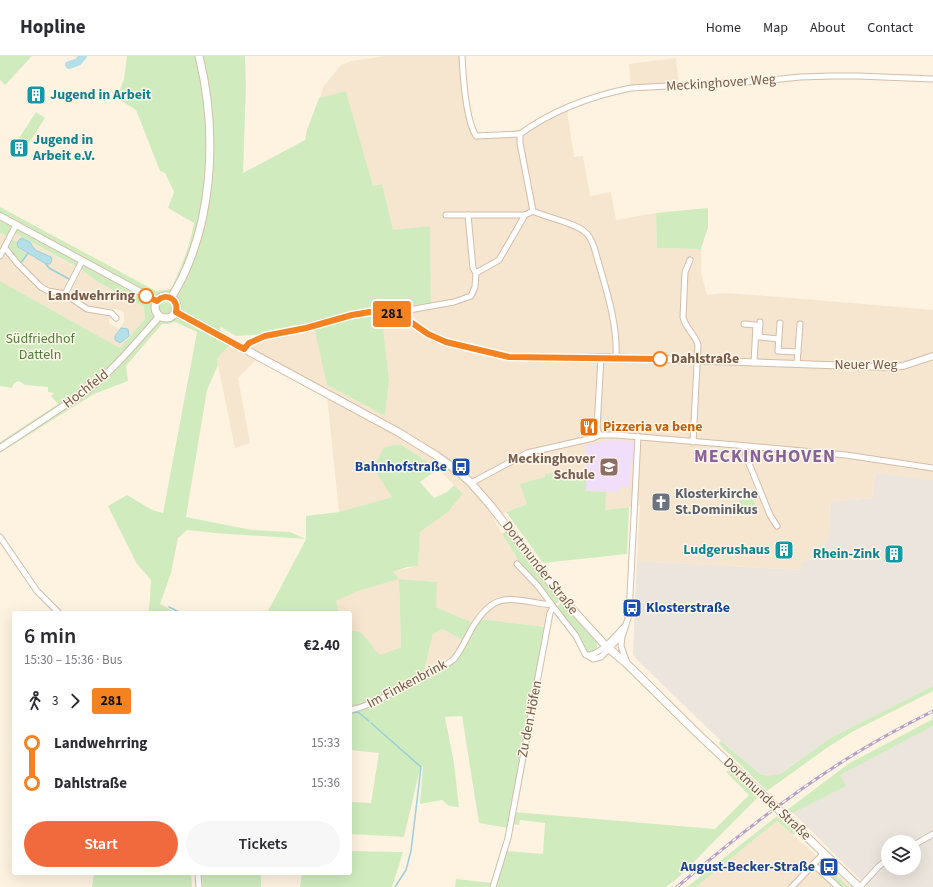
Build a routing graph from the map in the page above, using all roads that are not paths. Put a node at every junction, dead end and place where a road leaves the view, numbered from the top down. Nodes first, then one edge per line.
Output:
1 (199, 56) edge
2 (462, 56) edge
3 (933, 79) edge
4 (520, 134) junction
5 (533, 211) junction
6 (446, 215) dead end
7 (468, 215) junction
8 (0, 216) edge
9 (525, 216) junction
10 (16, 226) junction
11 (5, 248) junction
12 (0, 256) edge
13 (690, 260) dead end
14 (82, 261) junction
15 (476, 273) junction
16 (65, 294) junction
17 (171, 298) junction
18 (157, 301) junction
19 (176, 312) junction
20 (158, 315) junction
21 (402, 316) junction
22 (116, 318) dead end
23 (760, 322) dead end
24 (780, 323) dead end
25 (744, 324) dead end
26 (800, 324) dead end
27 (757, 337) junction
28 (778, 339) junction
29 (244, 349) junction
30 (798, 352) junction
31 (933, 356) edge
32 (601, 357) junction
33 (616, 358) junction
34 (696, 361) junction
35 (754, 363) junction
36 (797, 364) junction
37 (599, 435) junction
38 (638, 436) junction
39 (693, 442) junction
40 (744, 446) junction
41 (0, 448) edge
42 (933, 468) edge
43 (471, 483) junction
44 (777, 526) dead end
45 (0, 537) edge
46 (517, 564) dead end
47 (553, 606) junction
48 (57, 611) edge
49 (625, 625) junction
50 (623, 634) junction
51 (607, 647) junction
52 (627, 664) junction
53 (352, 710) edge
54 (933, 834) edge
55 (921, 841) edge
56 (824, 853) junction
57 (813, 864) junction
58 (881, 865) edge
59 (198, 875) edge
60 (795, 886) edge
61 (199, 887) edge
62 (493, 887) edge
63 (838, 887) edge
64 (860, 887) edge

1 - 17 main road
2 - 4 street
3 - 4 street, Meckinghover Weg
4 - 5 street
5 - 9 street
5 - 33 street
6 - 7 street
7 - 9 street
7 - 15 street
8 - 10 street
9 - 15 street
10 - 11 street
10 - 14 street
11 - 12 street
11 - 16 street
13 - 34 street
14 - 16 street
14 - 18 street
15 - 21 street
16 - 22 street
17 - 18 main road
17 - 19 main road
18 - 20 main road
19 - 20 main road
19 - 29 main road, Dortmunder Straße
20 - 41 street, Hochfeld
21 - 29 street, Neuer Weg
21 - 32 street, Neuer Weg
23 - 27 street
24 - 28 street
25 - 27 street
26 - 30 street
27 - 28 street
27 - 35 street
28 - 30 street
29 - 43 main road, Dortmunder Straße
30 - 36 street
31 - 36 street, Neuer Weg
32 - 33 street, Neuer Weg
32 - 37 street
33 - 34 street, Neuer Weg
34 - 35 street, Neuer Weg
34 - 39 street
35 - 36 street, Neuer Weg
37 - 38 street
37 - 43 street
38 - 39 street
38 - 49 street
39 - 40 street
40 - 42 street
40 - 44 street
43 - 51 main road, Dortmunder Straße
45 - 48 street
46 - 47 street
47 - 51 street
47 - 53 street, Im Finkenbrink
47 - 62 street, Zu den Höfen
49 - 50 street
49 - 51 street
50 - 51 street
50 - 52 street
51 - 52 main road, Dortmunder Straße
52 - 56 main road, Dortmunder Straße, bridge
54 - 55 street
56 - 57 street
56 - 64 main road, Dortmunder Straße
57 - 60 street
57 - 63 street
58 - 64 street
59 - 61 street

